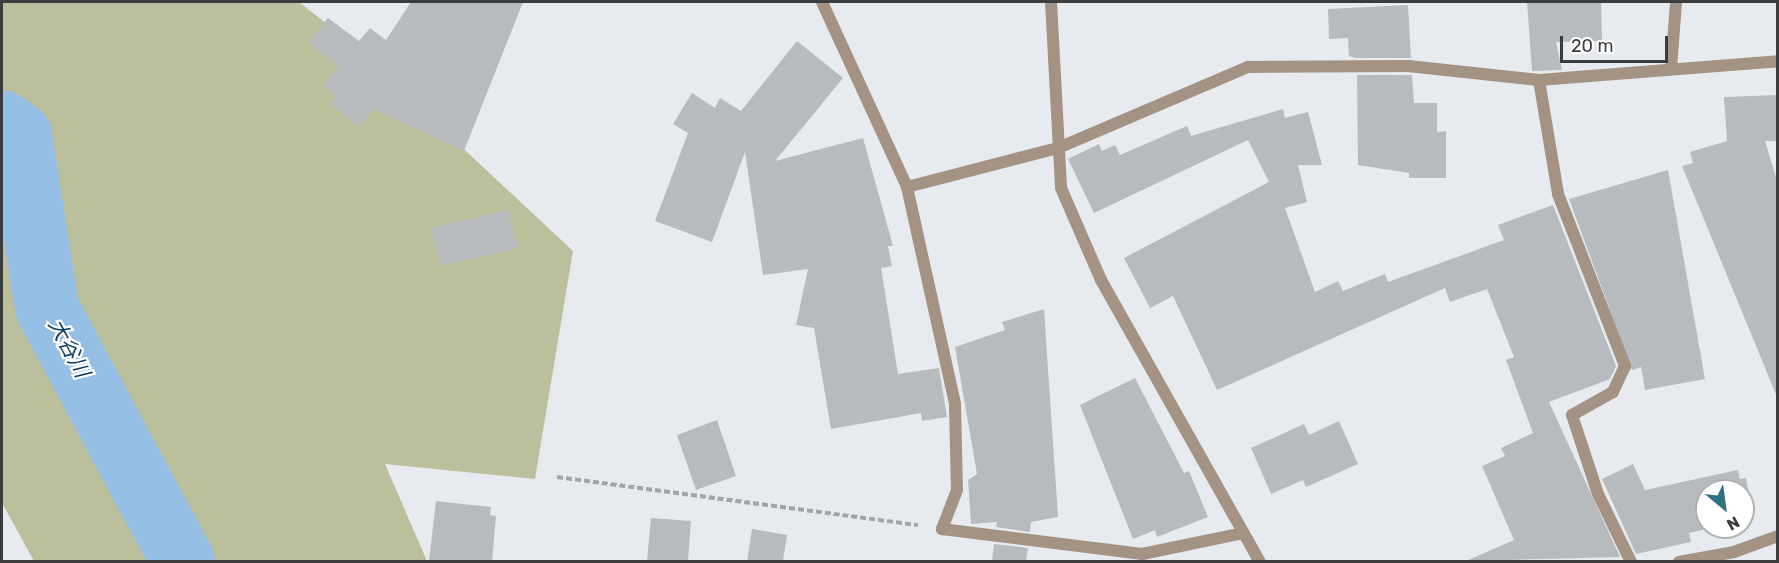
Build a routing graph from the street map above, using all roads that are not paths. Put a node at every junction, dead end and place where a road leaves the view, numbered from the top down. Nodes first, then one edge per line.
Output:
1 (822, 2) edge
2 (1051, 2) edge
3 (1676, 2) edge
4 (1778, 60) edge
5 (1671, 69) junction
6 (1539, 80) junction
7 (1058, 148) junction
8 (907, 187) junction
9 (1243, 533) junction
10 (1778, 536) edge
11 (1143, 557) edge
12 (1260, 561) edge
13 (1631, 561) edge
14 (1679, 561) edge

1 - 8 street
2 - 7 street
3 - 5 street
4 - 5 street
5 - 6 street
6 - 7 street
6 - 13 street
7 - 8 street
7 - 9 street
8 - 11 street
9 - 11 street
9 - 12 street
10 - 14 street

